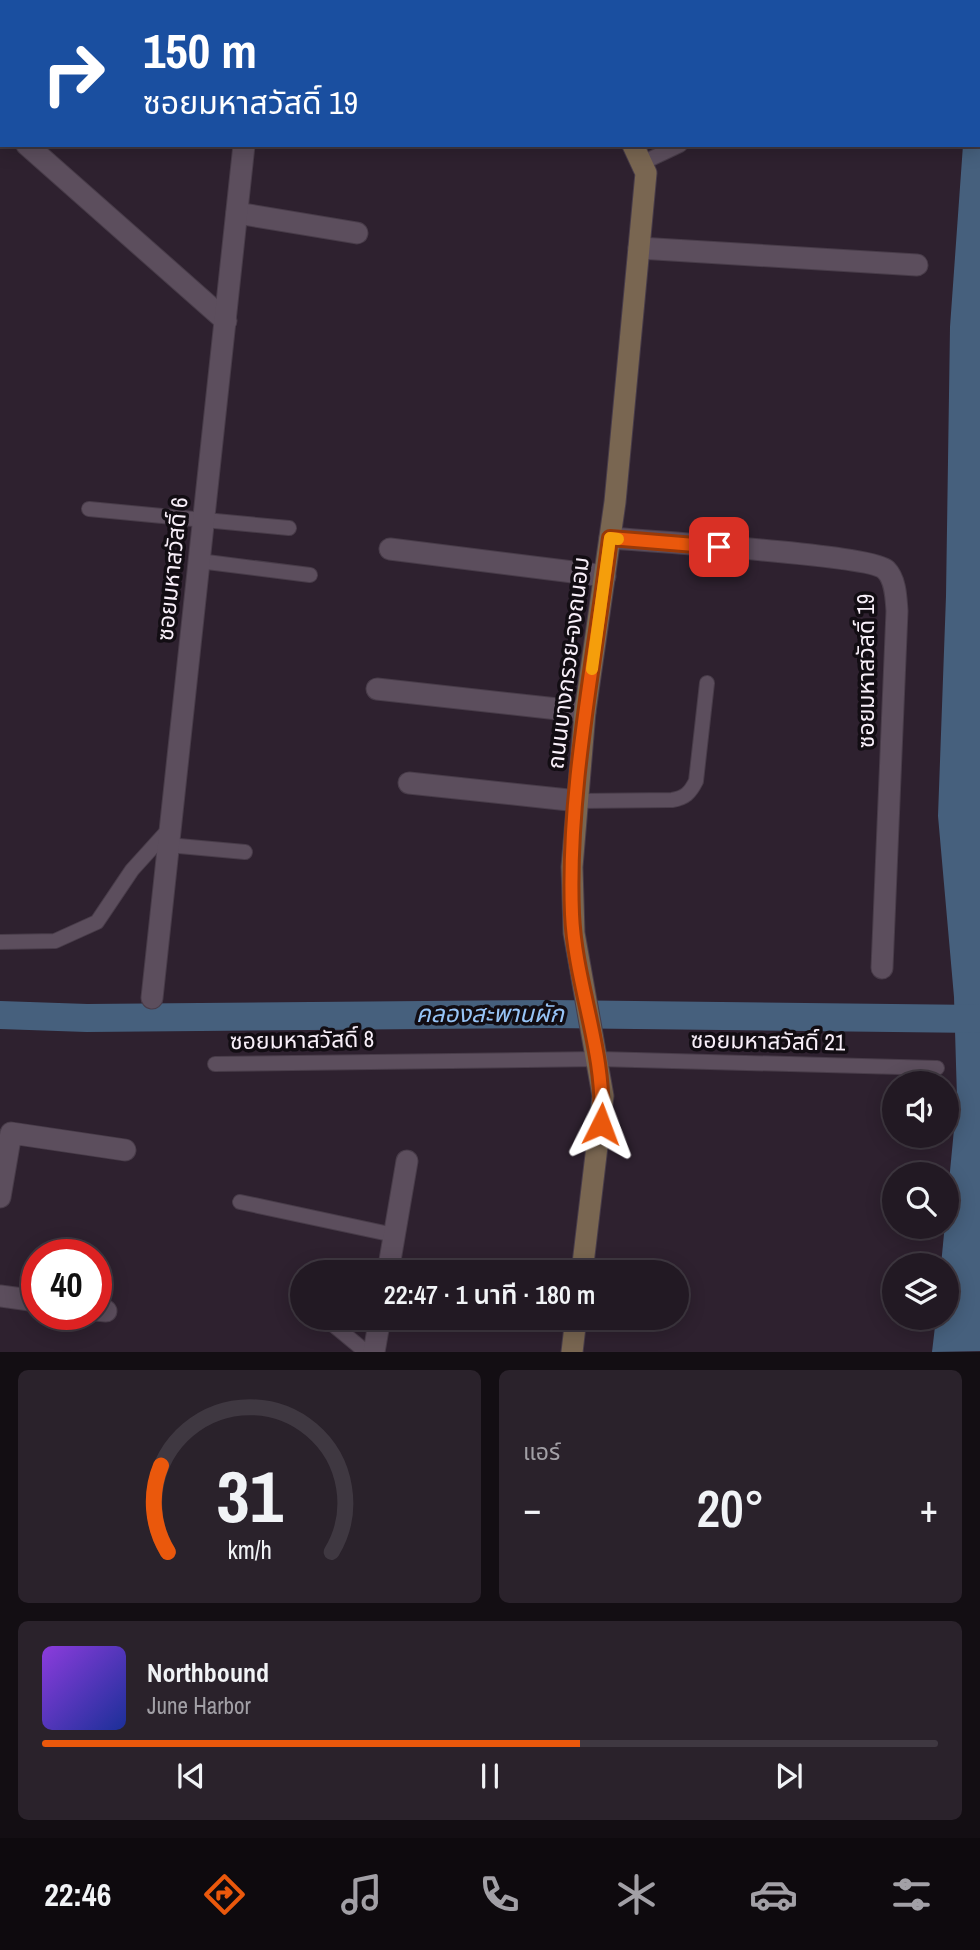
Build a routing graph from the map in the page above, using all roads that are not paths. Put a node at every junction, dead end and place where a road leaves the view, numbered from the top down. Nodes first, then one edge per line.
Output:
1 (29, 147) edge
2 (244, 147) edge
3 (671, 147) edge
4 (638, 154) edge
5 (237, 213) junction
6 (357, 233) dead end
7 (639, 248) junction
8 (917, 265) dead end
9 (226, 321) junction
10 (89, 509) dead end
11 (204, 520) junction
12 (289, 528) dead end
13 (610, 538) junction
14 (390, 549) dead end
15 (199, 561) junction
16 (310, 575) dead end
17 (606, 576) junction
18 (706, 683) dead end
19 (377, 689) dead end
20 (585, 712) junction
21 (409, 783) dead end
22 (578, 801) junction
23 (169, 837) junction
24 (244, 852) dead end
25 (0, 942) edge
26 (882, 968) dead end
27 (152, 998) dead end
28 (599, 1059) junction
29 (215, 1064) dead end
30 (937, 1068) dead end
31 (6, 1132) edge
32 (125, 1150) dead end
33 (407, 1161) dead end
34 (0, 1197) edge
35 (240, 1202) dead end
36 (394, 1235) junction
37 (390, 1260) edge
38 (583, 1260) edge
39 (0, 1296) edge
40 (21, 1299) edge
41 (334, 1330) edge
42 (378, 1330) edge
43 (575, 1330) edge
44 (346, 1345) edge
45 (366, 1352) edge
46 (374, 1352) edge
47 (572, 1352) edge

1 - 9 street
2 - 5 street, ซอยมหาสวัสดิ์ 6
3 - 4 lane
4 - 7 street, ถนนบางกรวย-จงถนอม
5 - 6 street
5 - 9 street, ซอยมหาสวัสดิ์ 6
7 - 8 street
7 - 13 street, ถนนบางกรวย-จงถนอม
9 - 11 street, ซอยมหาสวัสดิ์ 6
10 - 11 lane
11 - 12 lane
11 - 15 street, ซอยมหาสวัสดิ์ 6
13 - 17 street, ถนนบางกรวย-จงถนอม
13 - 26 street, ซอยมหาสวัสดิ์ 19
14 - 17 street
15 - 16 lane
15 - 23 street, ซอยมหาสวัสดิ์ 6
17 - 20 street, ถนนบางกรวย-จงถนอม
18 - 22 lane
19 - 20 street
20 - 22 street, ถนนบางกรวย-จงถนอม
21 - 22 street
22 - 28 street, ถนนบางกรวย-จงถนอม
23 - 24 lane
23 - 25 lane
23 - 27 street, ซอยมหาสวัสดิ์ 6
28 - 29 lane, ซอยมหาสวัสดิ์ 8
28 - 30 lane, ซอยมหาสวัสดิ์ 21
28 - 38 street, ถนนบางกรวย-จงถนอม
31 - 32 street
31 - 34 street
33 - 36 street
35 - 36 lane
36 - 37 street
39 - 40 street
41 - 44 lane
42 - 46 street
43 - 47 street
44 - 45 lane

